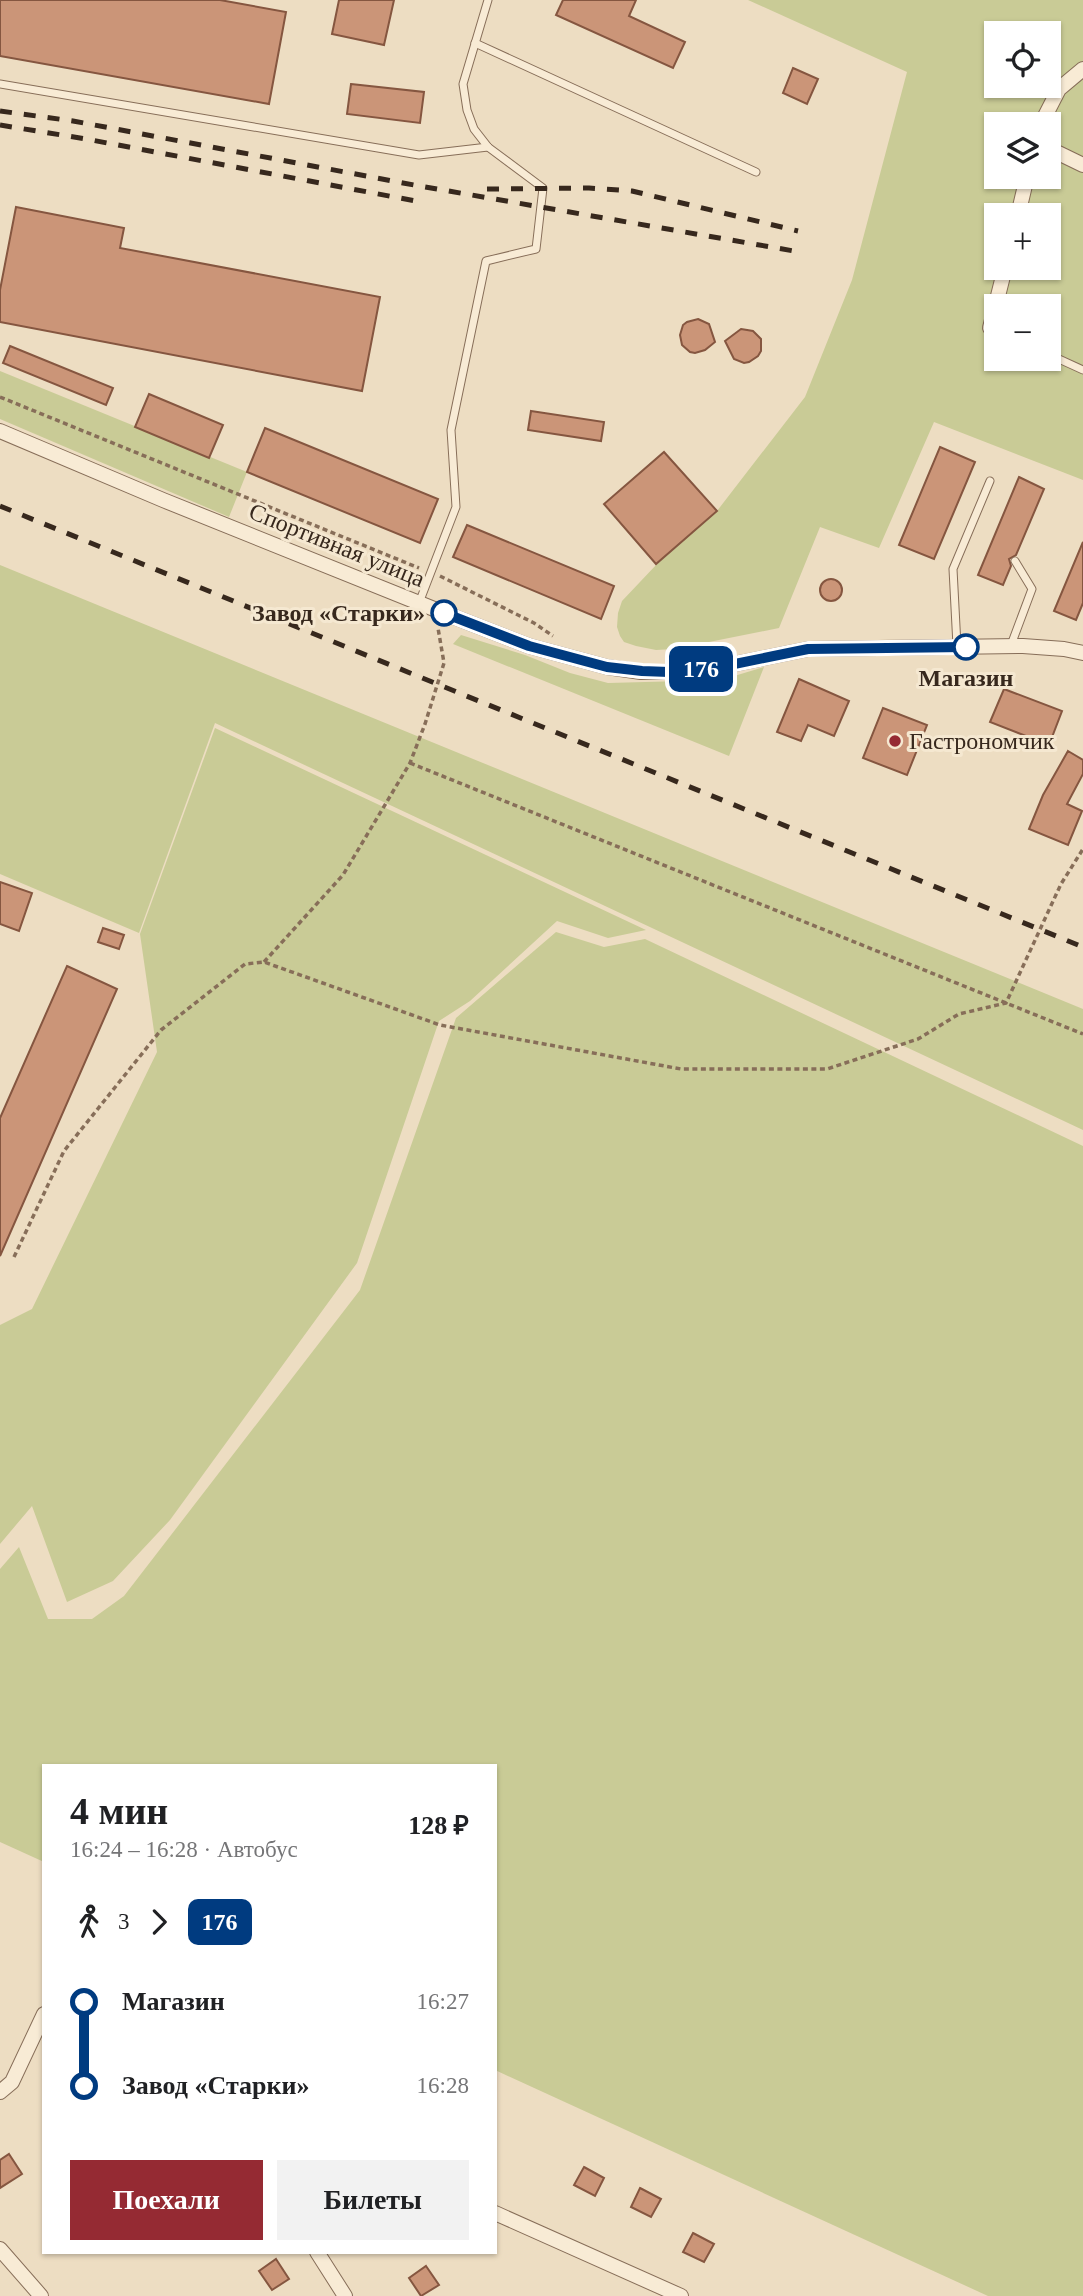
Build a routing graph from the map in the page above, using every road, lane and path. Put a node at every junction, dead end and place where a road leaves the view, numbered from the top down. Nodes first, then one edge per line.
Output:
1 (488, 0) edge
2 (475, 43) junction
3 (1083, 69) edge
4 (0, 84) edge
5 (1047, 112) edge
6 (488, 147) junction
7 (1061, 154) edge
8 (1083, 165) edge
9 (756, 172) dead end
10 (1061, 361) edge
11 (1083, 370) edge
12 (0, 397) edge
13 (0, 431) edge
14 (990, 481) dead end
15 (1015, 561) dead end
16 (431, 573) junction
17 (419, 603) junction
18 (438, 628) dead end
19 (557, 638) dead end
20 (1010, 646) junction
21 (957, 647) junction
22 (1083, 653) edge
23 (410, 763) junction
24 (1083, 849) edge
25 (264, 962) junction
26 (1006, 1003) junction
27 (1083, 1034) edge
28 (14, 1257) dead end
29 (42, 2018) edge
30 (0, 2092) edge
31 (497, 2214) edge
32 (0, 2249) edge
33 (318, 2254) edge
34 (658, 2290) edge
35 (41, 2296) edge
36 (345, 2296) edge
37 (681, 2296) edge

1 - 2 lane
2 - 6 lane
2 - 9 lane
3 - 5 street
4 - 6 lane
6 - 16 lane
7 - 8 street
10 - 11 lane
12 - 16 path
13 - 17 street, Спортивная улица
14 - 21 lane
15 - 20 lane
16 - 17 lane
16 - 19 path
17 - 21 street, Спортивная улица
18 - 23 path
20 - 21 street, Спортивная улица
20 - 22 street, Спортивная улица
23 - 25 path
23 - 26 path
24 - 26 path
25 - 26 path
25 - 28 path
26 - 27 path
29 - 30 street
31 - 34 street
32 - 35 street
33 - 36 street
34 - 37 street

